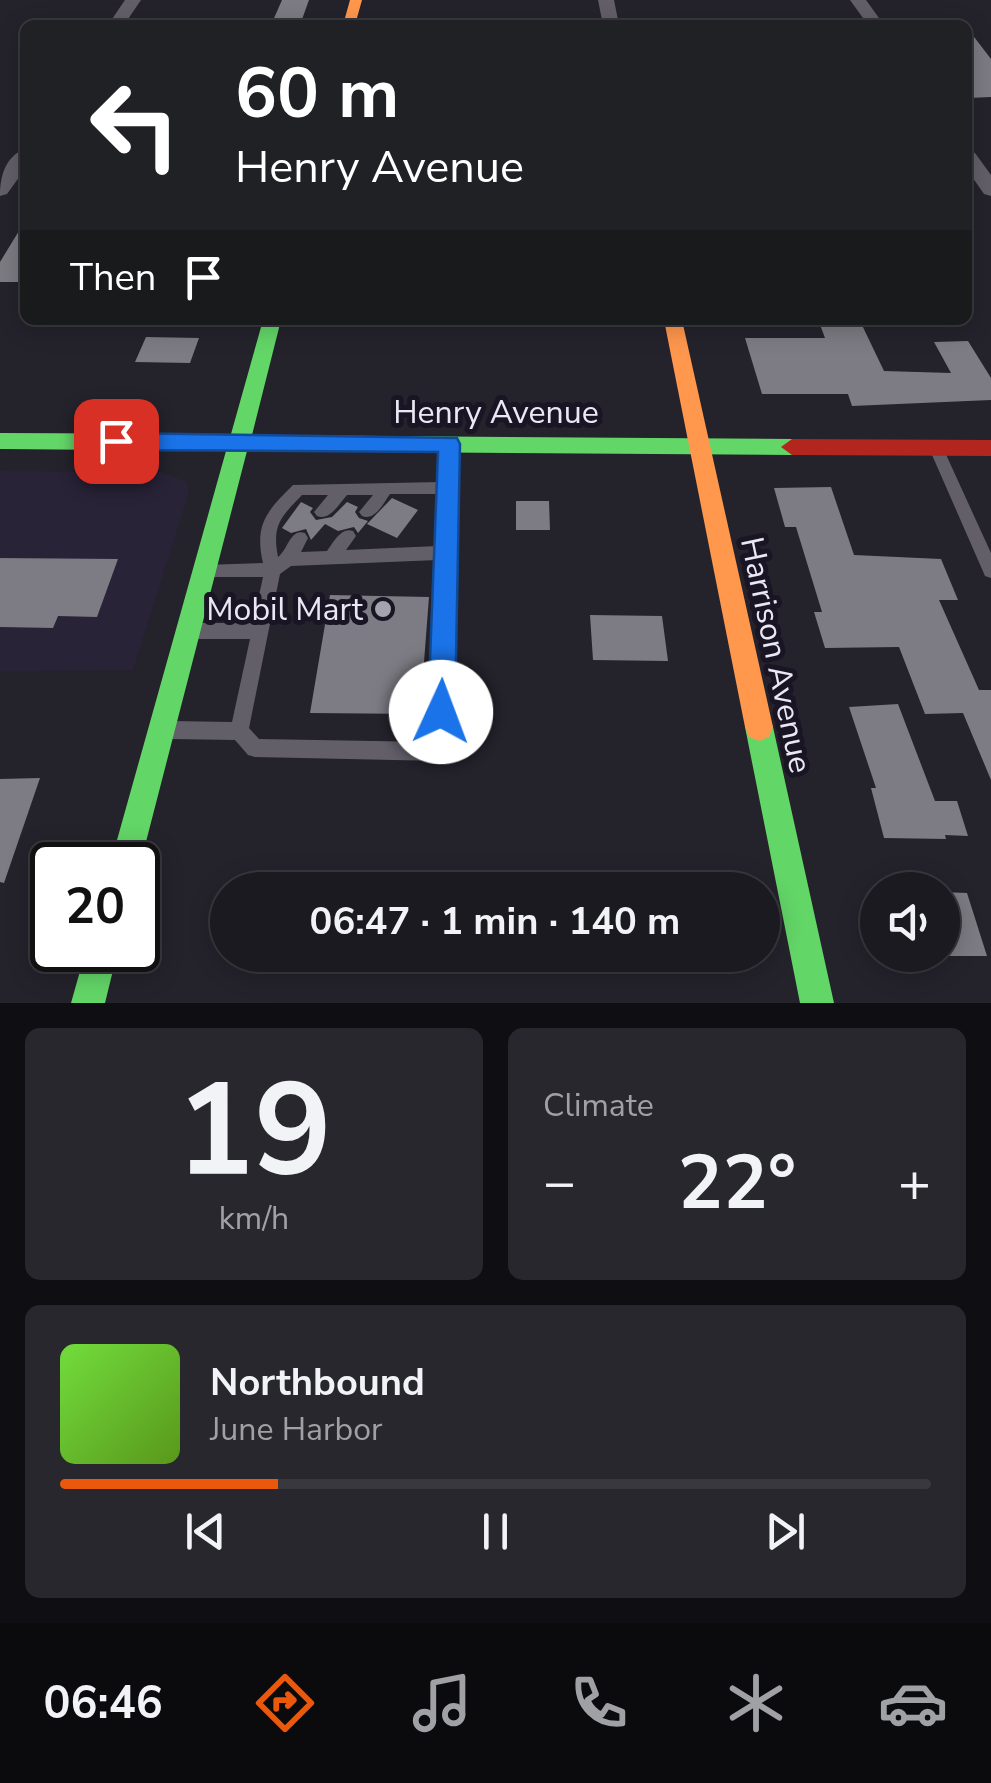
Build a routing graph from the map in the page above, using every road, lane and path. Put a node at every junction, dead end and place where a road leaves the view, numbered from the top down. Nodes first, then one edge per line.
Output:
1 (20, 161) edge
2 (972, 162) edge
3 (0, 190) edge
4 (991, 190) edge
5 (271, 325) edge
6 (674, 325) edge
7 (0, 440) edge
8 (240, 442) junction
9 (449, 444) junction
10 (699, 446) junction
11 (936, 448) junction
12 (991, 448) edge
13 (386, 488) junction
14 (448, 488) junction
15 (343, 489) junction
16 (322, 512) dead end
17 (367, 512) dead end
18 (348, 536) dead end
19 (300, 538) dead end
20 (446, 553) junction
21 (331, 557) junction
22 (280, 564) junction
23 (206, 570) junction
24 (991, 570) edge
25 (189, 631) junction
26 (262, 631) junction
27 (162, 730) junction
28 (239, 731) junction
29 (131, 842) edge
30 (96, 972) edge
31 (88, 1003) edge
32 (817, 1003) edge

1 - 3 street
2 - 4 street
5 - 8 street
6 - 10 street, Harrison Avenue
7 - 8 street, Henry Avenue
8 - 9 street, Henry Avenue
8 - 23 street
9 - 10 street, Henry Avenue
9 - 14 lane
10 - 11 street, Henry Avenue
10 - 32 street, Harrison Avenue
11 - 12 street, Henry Avenue
11 - 24 lane
13 - 14 lane
13 - 15 lane
13 - 17 lane
14 - 20 lane
15 - 16 lane
15 - 22 lane
18 - 21 lane
19 - 22 lane
20 - 21 lane
20 - 28 lane
21 - 22 lane
22 - 23 lane
22 - 26 lane
23 - 25 street
25 - 26 lane
25 - 27 street
26 - 28 lane
27 - 28 lane
27 - 29 street
30 - 31 street

